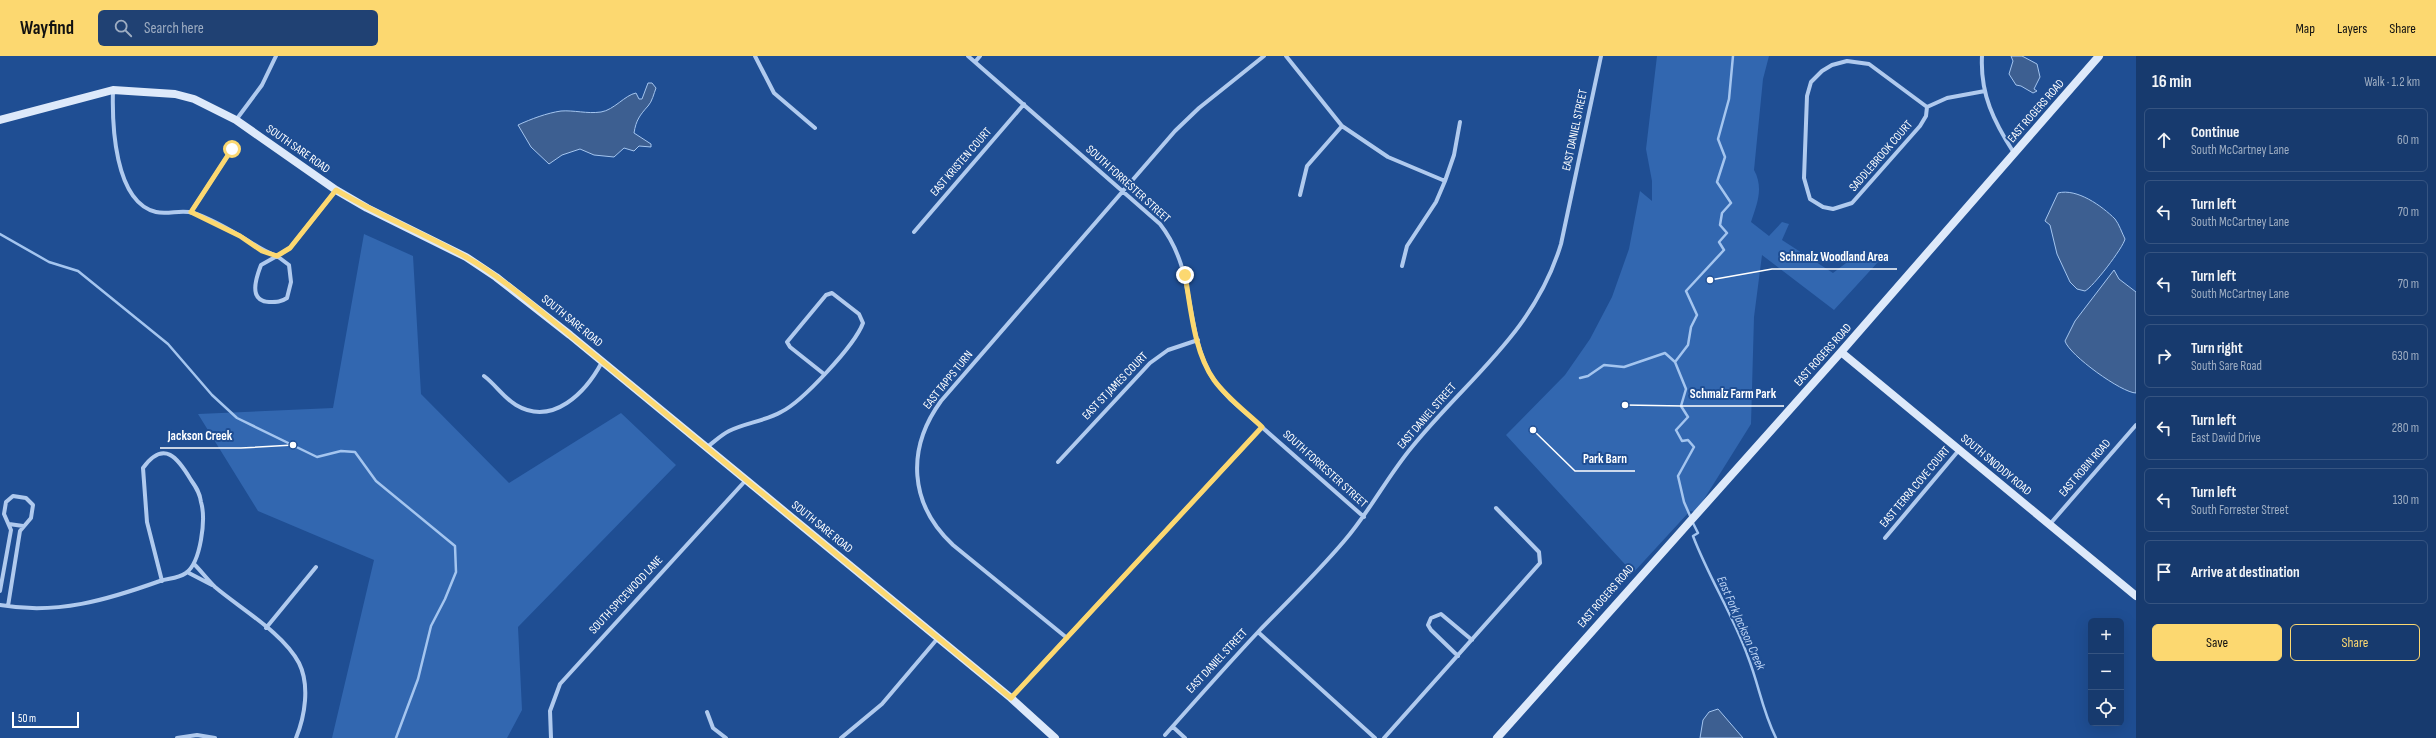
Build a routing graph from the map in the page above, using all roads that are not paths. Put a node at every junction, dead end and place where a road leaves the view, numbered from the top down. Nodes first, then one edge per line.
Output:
1 (276, 56) edge
2 (755, 56) edge
3 (968, 56) edge
4 (980, 56) edge
5 (1264, 56) edge
6 (1286, 56) edge
7 (1601, 56) edge
8 (1982, 56) edge
9 (2099, 56) edge
10 (975, 62) junction
11 (113, 90) junction
12 (1984, 91) junction
13 (1024, 104) junction
14 (1927, 107) junction
15 (0, 120) edge
16 (236, 120) junction
17 (1460, 122) dead end
18 (1342, 126) junction
19 (815, 128) dead end
20 (232, 149) dead end
21 (2014, 153) junction
22 (1445, 181) junction
23 (336, 190) junction
24 (1123, 191) junction
25 (1300, 195) dead end
26 (191, 212) junction
27 (914, 232) dead end
28 (277, 256) junction
29 (1402, 266) dead end
30 (1198, 340) junction
31 (1841, 352) junction
32 (603, 362) junction
33 (824, 374) junction
34 (484, 376) dead end
35 (2136, 425) edge
36 (1262, 427) junction
37 (707, 447) junction
38 (1959, 450) junction
39 (1058, 462) dead end
40 (746, 480) junction
41 (1496, 508) dead end
42 (1364, 517) junction
43 (9, 524) junction
44 (2049, 525) junction
45 (23, 526) junction
46 (1885, 538) dead end
47 (7, 553) junction
48 (15, 554) junction
49 (194, 564) junction
50 (316, 567) dead end
51 (187, 572) junction
52 (162, 581) junction
53 (214, 586) junction
54 (0, 591) edge
55 (2136, 596) edge
56 (0, 605) edge
57 (8, 606) junction
58 (266, 628) junction
59 (1258, 632) junction
60 (938, 638) junction
61 (1067, 638) junction
62 (1472, 640) junction
63 (1458, 656) junction
64 (1011, 698) junction
65 (707, 712) dead end
66 (1173, 726) junction
67 (1165, 735) dead end
68 (177, 738) edge
69 (215, 738) edge
70 (296, 738) edge
71 (551, 738) edge
72 (726, 738) edge
73 (841, 738) edge
74 (1055, 738) edge
75 (1185, 738) edge
76 (1374, 738) edge
77 (1384, 738) edge
78 (1497, 738) edge

1 - 16 street
2 - 19 street
3 - 10 street, SOUTH FORRESTER STREET
4 - 10 street
5 - 24 street, EAST TAPPS TURN
6 - 18 street
7 - 42 street, EAST DANIEL STREET
8 - 12 street
9 - 21 main road, EAST ROGERS ROAD
10 - 13 street, SOUTH FORRESTER STREET
11 - 15 main road, SOUTH SARE ROAD
11 - 16 main road, SOUTH SARE ROAD
11 - 26 street
12 - 14 street
12 - 21 street
13 - 24 street, SOUTH FORRESTER STREET
13 - 27 street, EAST KRISTEN COURT
14 - 14 street, SADDLEBROOK COURT
16 - 23 main road, SOUTH SARE ROAD
17 - 22 street
18 - 22 street
18 - 25 street
20 - 26 street
21 - 31 main road, EAST ROGERS ROAD
22 - 29 street
23 - 28 street
23 - 32 main road, SOUTH SARE ROAD
24 - 30 street, SOUTH FORRESTER STREET
24 - 61 street, EAST TAPPS TURN
26 - 28 street
28 - 28 street
30 - 36 street, SOUTH FORRESTER STREET
30 - 39 street, EAST ST JAMES COURT
31 - 38 main road, SOUTH SNODDY ROAD
31 - 78 main road, EAST ROGERS ROAD
32 - 34 street
32 - 37 main road, SOUTH SARE ROAD
33 - 33 street
33 - 37 street
35 - 44 street, EAST ROBIN ROAD
36 - 42 street, SOUTH FORRESTER STREET
36 - 61 street
37 - 40 main road, SOUTH SARE ROAD
38 - 44 main road, SOUTH SNODDY ROAD
38 - 46 street, EAST TERRA COVE COURT
40 - 60 main road, SOUTH SARE ROAD
40 - 71 street, SOUTH SPICEWOOD LANE
41 - 62 street
42 - 59 street, EAST DANIEL STREET
43 - 45 street
43 - 45 street
43 - 47 street
44 - 55 main road, SOUTH SNODDY ROAD
45 - 48 street
47 - 48 street
47 - 54 street
48 - 57 street
49 - 51 street
49 - 52 street
49 - 53 street
50 - 58 street
51 - 52 street
51 - 53 street
52 - 57 street
53 - 58 street
56 - 57 street
58 - 70 street
59 - 66 street, EAST DANIEL STREET
59 - 76 street
60 - 64 main road, SOUTH SARE ROAD
60 - 73 street
61 - 64 street
62 - 63 street
62 - 63 street
63 - 77 street
64 - 74 main road, SOUTH SARE ROAD
65 - 72 street
66 - 67 street, EAST DANIEL STREET
66 - 75 street
68 - 69 street

